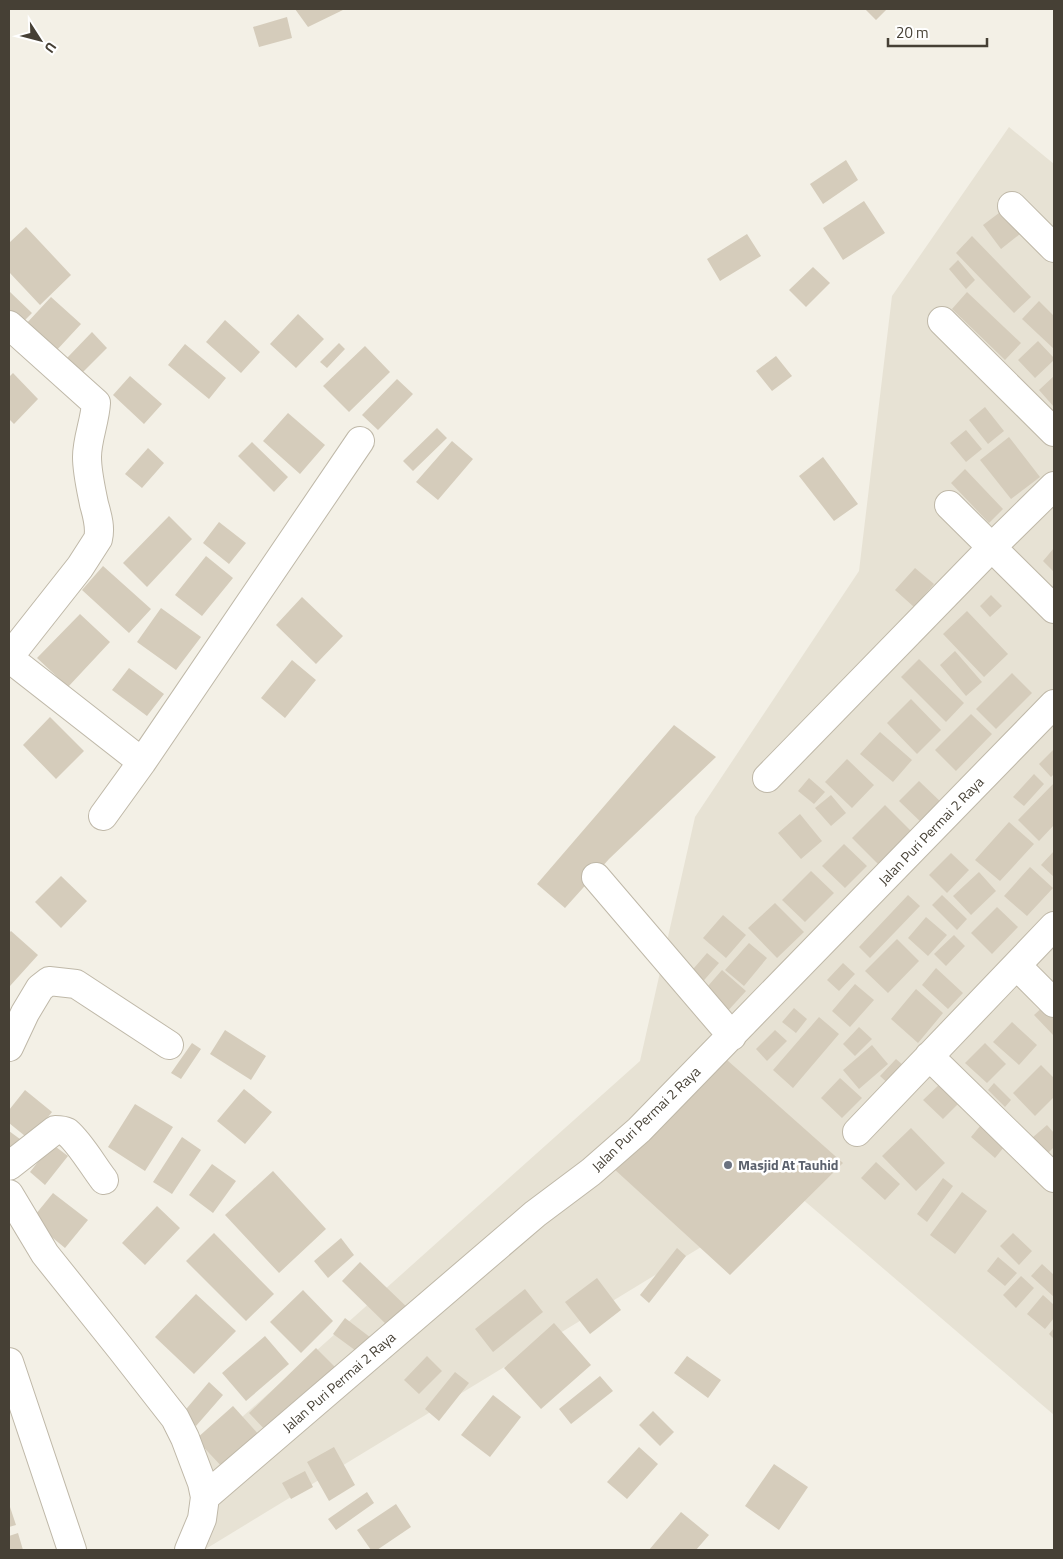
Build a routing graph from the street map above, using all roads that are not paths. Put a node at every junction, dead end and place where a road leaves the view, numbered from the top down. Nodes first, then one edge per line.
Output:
1 (1012, 206) dead end
2 (1054, 248) edge
3 (942, 321) dead end
4 (9, 325) edge
5 (1054, 432) edge
6 (360, 441) dead end
7 (1054, 486) edge
8 (949, 505) dead end
9 (991, 548) junction
10 (1054, 609) edge
11 (9, 658) edge
12 (1054, 704) edge
13 (142, 762) junction
14 (767, 778) dead end
15 (103, 816) dead end
16 (596, 877) dead end
17 (1054, 926) edge
18 (1017, 966) junction
19 (1054, 1003) edge
20 (732, 1036) junction
21 (169, 1045) dead end
22 (9, 1047) edge
23 (929, 1056) junction
24 (857, 1132) dead end
25 (9, 1166) edge
26 (1054, 1178) edge
27 (104, 1180) dead end
28 (9, 1194) edge
29 (9, 1362) edge
30 (205, 1497) junction
31 (72, 1550) edge
32 (190, 1550) edge

1 - 2 street
3 - 5 street
4 - 11 street
6 - 13 street
7 - 9 street
8 - 9 street
9 - 10 street
9 - 14 street
11 - 13 street
12 - 20 street, Jalan Puri Permai 2 Raya
13 - 15 street
16 - 20 street
17 - 18 street
18 - 19 street
18 - 23 street
20 - 30 street, Jalan Puri Permai 2 Raya
21 - 22 street
23 - 24 street
23 - 26 street
25 - 27 street
28 - 30 street
29 - 31 street
30 - 32 street

